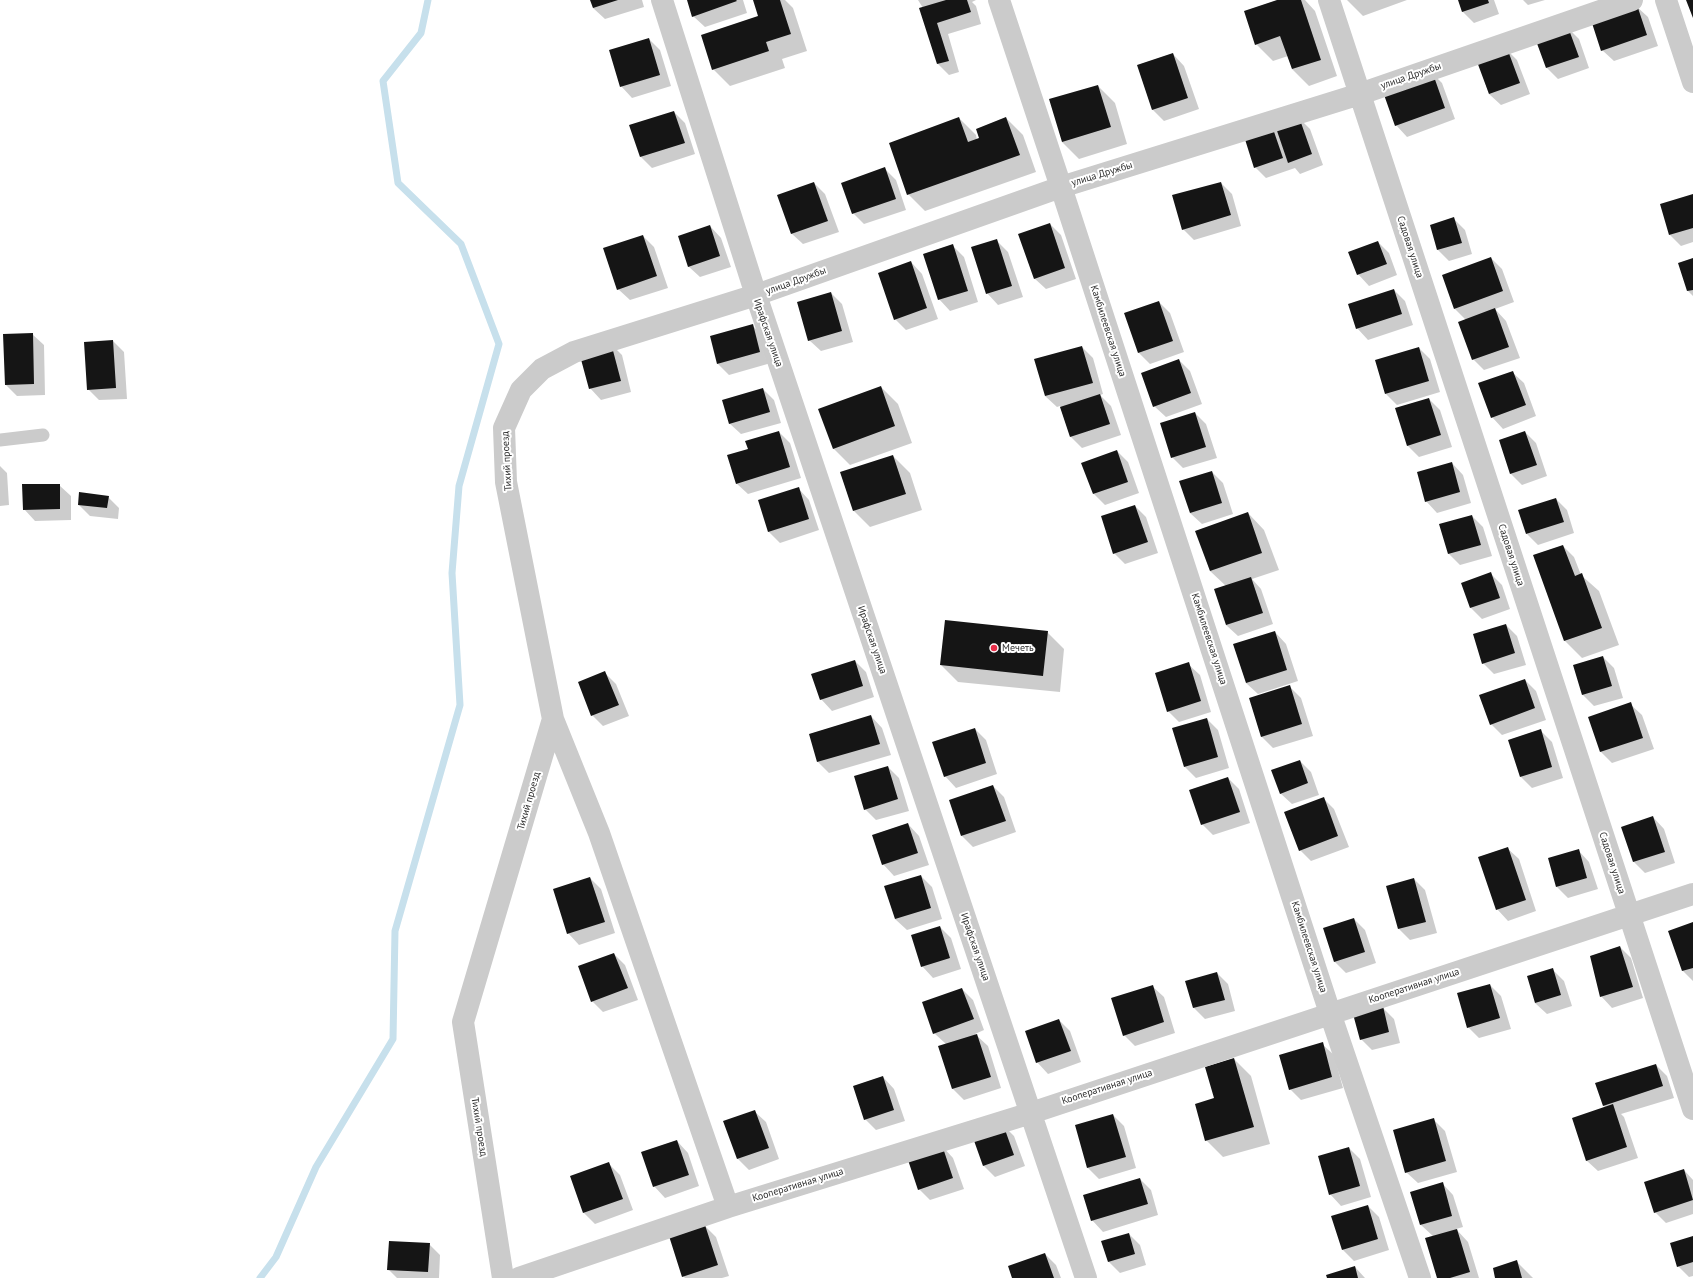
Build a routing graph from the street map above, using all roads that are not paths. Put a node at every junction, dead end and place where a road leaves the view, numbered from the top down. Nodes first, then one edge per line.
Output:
1 (662, 0) edge
2 (998, 0) edge
3 (1329, 0) edge
4 (1632, 0) edge
5 (1666, 0) edge
6 (1693, 82) edge
7 (1360, 94) junction
8 (1061, 186) junction
9 (756, 295) junction
10 (574, 352) joint
11 (43, 435) dead end
12 (0, 440) edge
13 (553, 719) junction
14 (1693, 894) edge
15 (1629, 915) junction
16 (1330, 1013) junction
17 (1693, 1109) edge
18 (1031, 1113) junction
19 (728, 1207) junction
20 (503, 1278) edge
21 (519, 1278) edge
22 (1086, 1278) edge
23 (1420, 1278) edge

1 - 9 street, Ирафская улица
2 - 8 street, Камбилеевская улица
3 - 7 street, Садовая улица
4 - 7 street, улица Дружбы
5 - 6 street
7 - 8 street, улица Дружбы
7 - 15 street, Садовая улица
8 - 9 street, улица Дружбы
8 - 16 street, Камбилеевская улица
9 - 10 street, улица Дружбы
9 - 18 street, Ирафская улица
10 - 13 street, Тихий проезд
11 - 12 lane
13 - 19 street
13 - 20 street, Тихий проезд
14 - 15 street, Кооперативная улица
15 - 16 street, Кооперативная улица
15 - 17 street, Садовая улица
16 - 18 street, Кооперативная улица
16 - 23 street, Камбилеевская улица
18 - 19 street, Кооперативная улица
18 - 22 street, Ирафская улица
19 - 21 street, Кооперативная улица

